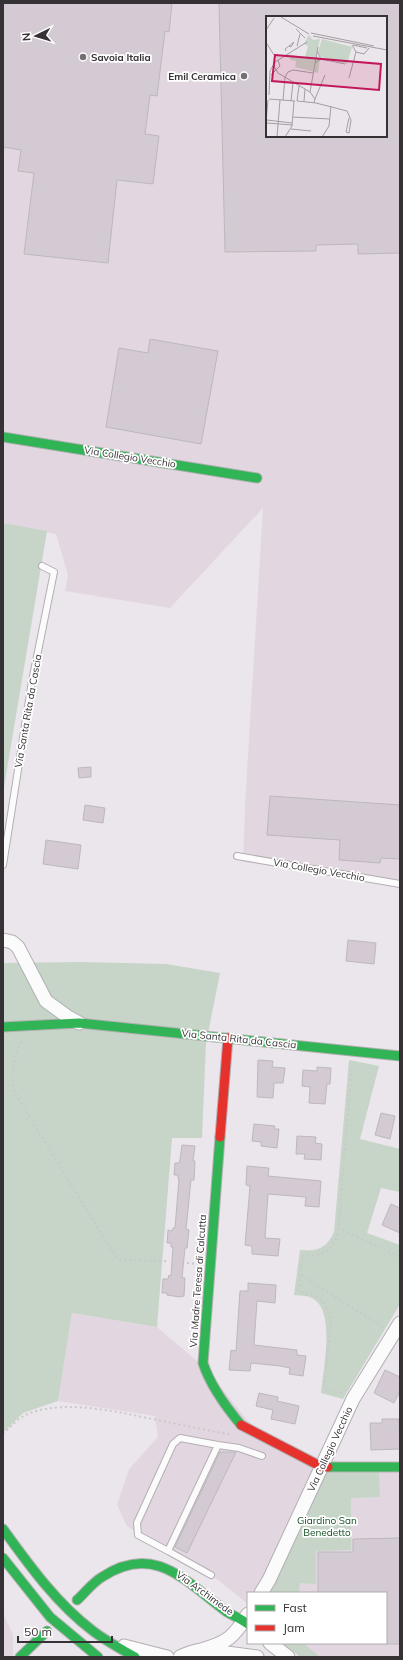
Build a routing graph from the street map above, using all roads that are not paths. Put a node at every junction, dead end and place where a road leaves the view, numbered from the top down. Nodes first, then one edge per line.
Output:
1 (3, 437) edge
2 (257, 478) dead end
3 (42, 566) dead end
4 (237, 856) dead end
5 (3, 865) edge
6 (400, 884) edge
7 (3, 938) edge
8 (78, 1023) junction
9 (3, 1027) edge
10 (228, 1038) junction
11 (400, 1056) edge
12 (400, 1323) edge
13 (394, 1344) edge
14 (218, 1445) junction
15 (262, 1456) dead end
16 (322, 1467) junction
17 (400, 1467) edge
18 (3, 1529) edge
19 (168, 1551) junction
20 (3, 1558) edge
21 (211, 1575) dead end
22 (268, 1587) edge
23 (77, 1600) dead end
24 (247, 1619) edge
25 (47, 1631) dead end
26 (107, 1641) junction
27 (271, 1644) edge
28 (281, 1651) edge
29 (24, 1656) edge
30 (98, 1657) edge
31 (135, 1657) edge
32 (167, 1657) edge
33 (180, 1657) edge
34 (205, 1657) edge
35 (257, 1657) edge

1 - 2 street, Via Collegio Vecchio
3 - 5 lane, Via Santa Rita da Cascia
4 - 6 lane, Via Collegio Vecchio
7 - 8 street, Via Santa Rita da Cascia
8 - 9 street, Via Santa Rita da Cascia
8 - 10 street, Via Santa Rita da Cascia
10 - 11 street, Via Santa Rita da Cascia
10 - 16 street, Via Madre Teresa di Calcutta
12 - 13 street, Via Collegio Vecchio
13 - 16 street, Via Collegio Vecchio
14 - 15 lane
14 - 19 lane
14 - 19 lane
16 - 17 street
16 - 22 street, Via Collegio Vecchio
18 - 26 street
19 - 21 lane
20 - 30 street
23 - 24 street, Via Archimede
24 - 33 street
25 - 29 street
26 - 31 street
26 - 32 street
27 - 28 street
34 - 35 street

